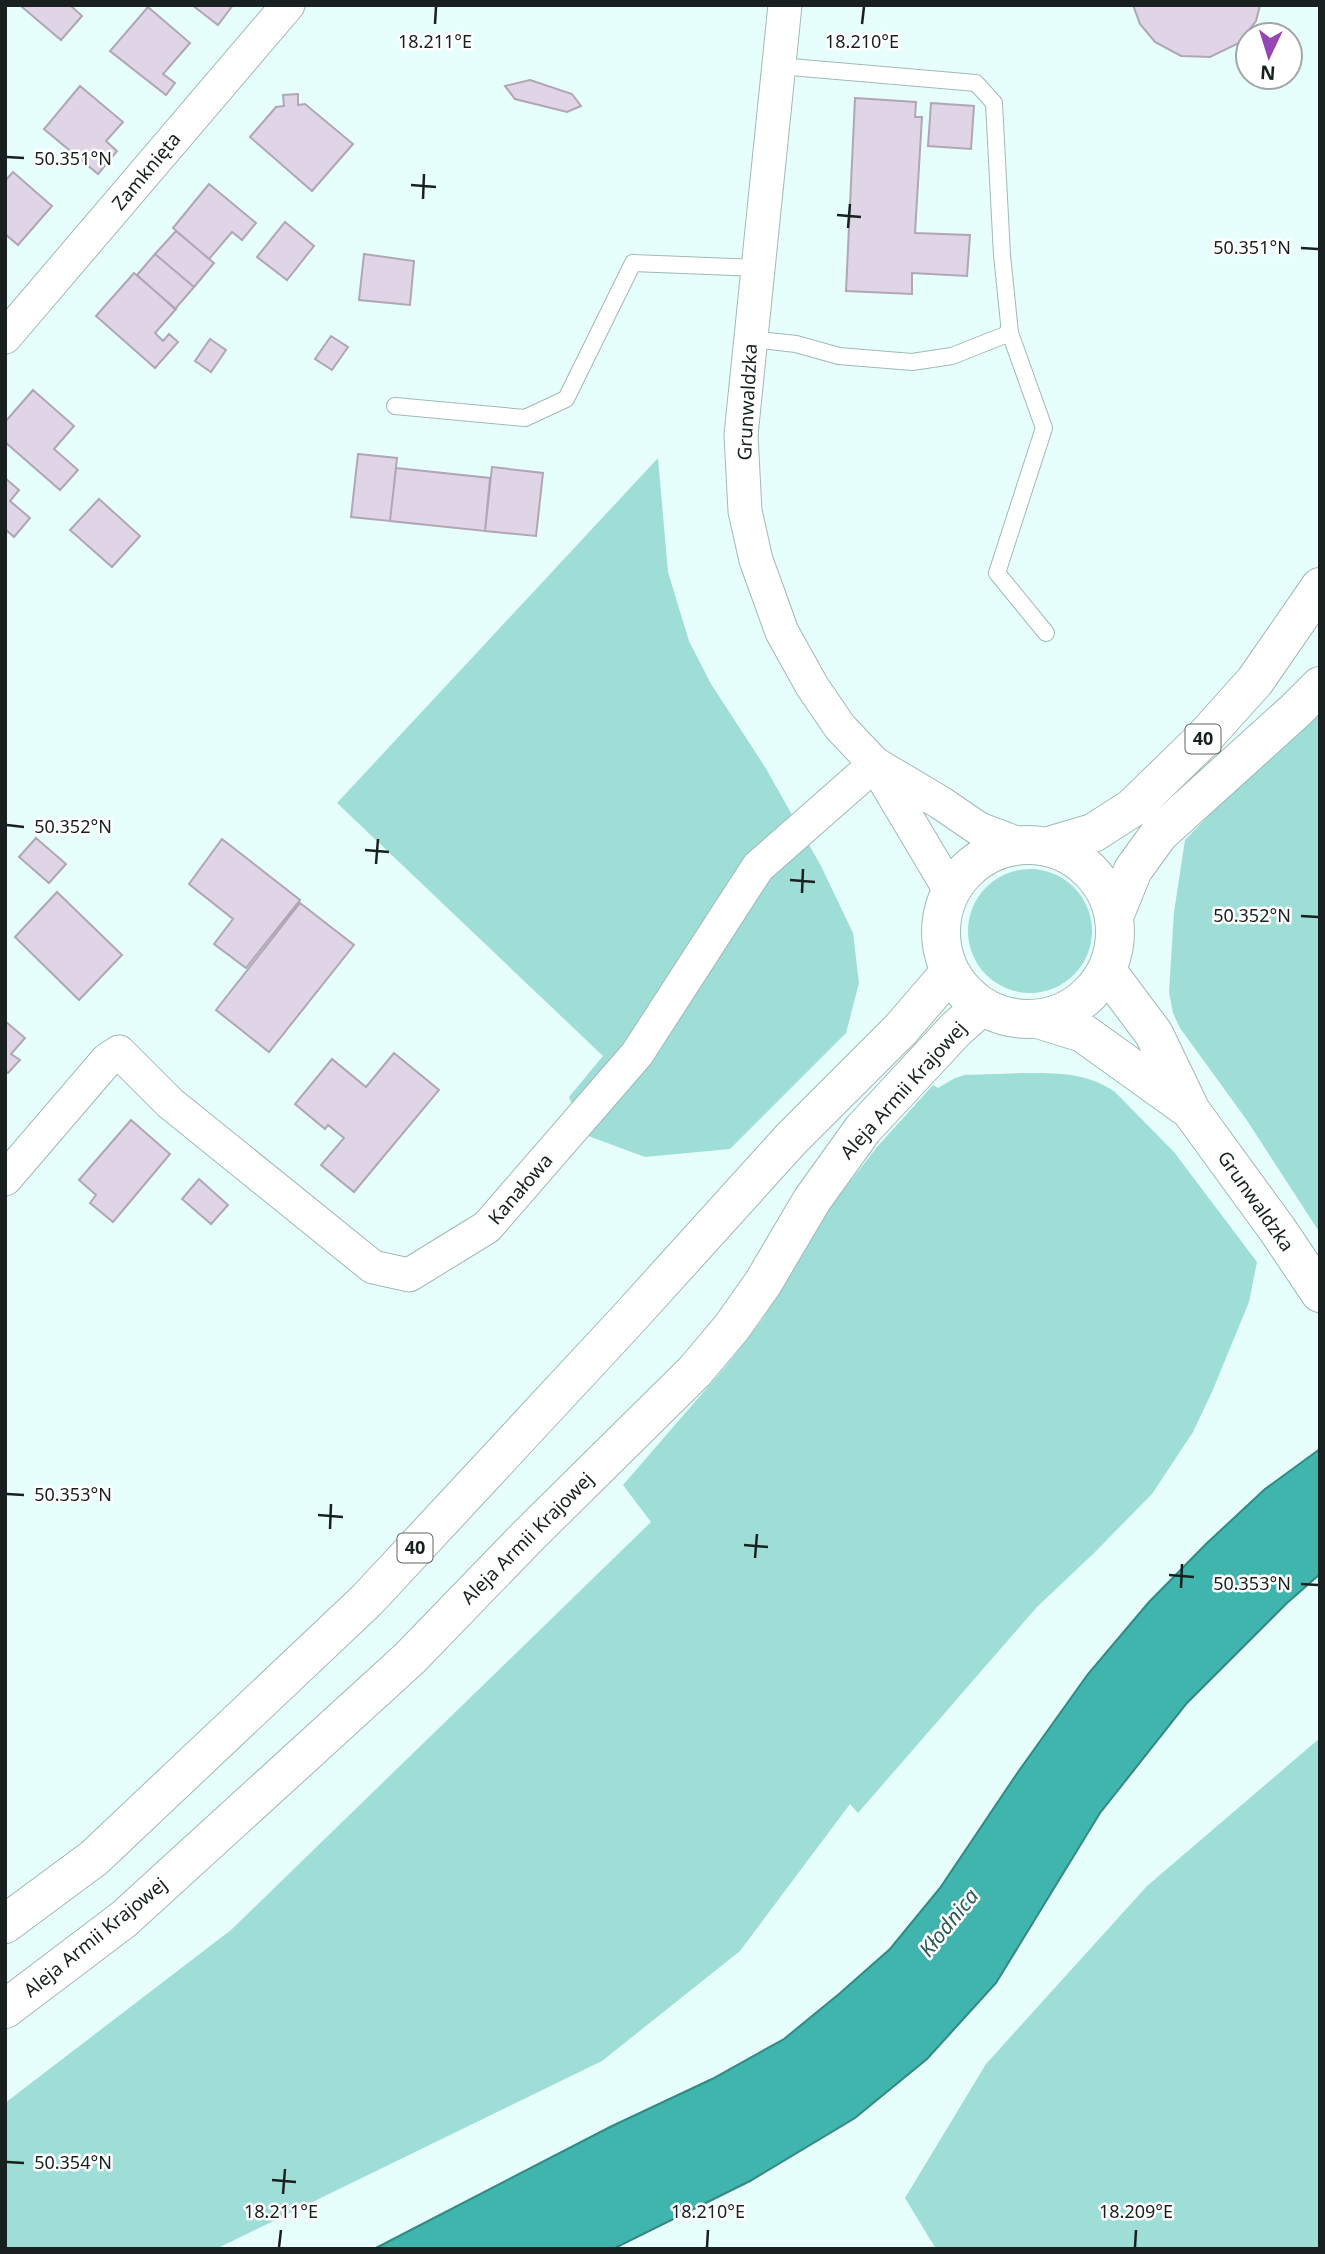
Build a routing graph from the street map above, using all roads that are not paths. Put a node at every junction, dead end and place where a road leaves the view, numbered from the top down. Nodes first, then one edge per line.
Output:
1 (288, 5) edge
2 (785, 5) edge
3 (779, 65) junction
4 (758, 268) junction
5 (1010, 333) junction
6 (5, 337) edge
7 (750, 340) junction
8 (396, 405) dead end
9 (1320, 587) edge
10 (1046, 634) dead end
11 (1320, 686) edge
12 (875, 764) junction
13 (1034, 845) junction
14 (950, 890) junction
15 (1115, 914) junction
16 (1107, 971) junction
17 (950, 972) junction
18 (982, 1006) junction
19 (1038, 1019) junction
20 (1191, 1111) junction
21 (5, 1179) edge
22 (1320, 1293) edge
23 (5, 1924) edge
24 (5, 2009) edge

1 - 6 street, Zamknięta
2 - 3 street, Grunwaldzka
3 - 4 street, Grunwaldzka
3 - 5 lane
4 - 7 street, Grunwaldzka
4 - 8 lane
5 - 7 lane
5 - 10 lane
7 - 12 street, Grunwaldzka
9 - 13 main road, Aleja Armii Krajowej / 40
11 - 15 main road, Aleja Armii Krajowej / 40
12 - 13 street, Grunwaldzka
12 - 14 street, Grunwaldzka
12 - 21 street, Kanałowa
13 - 14 main road, Aleja Armii Krajowej / 40
13 - 15 main road, Aleja Armii Krajowej / 40
14 - 17 main road, Aleja Armii Krajowej / 40
15 - 16 main road, Aleja Armii Krajowej / 40
16 - 19 main road, Aleja Armii Krajowej / 40
16 - 20 main road, Grunwaldzka
17 - 18 main road, Aleja Armii Krajowej / 40
17 - 23 main road, 40
18 - 19 main road, Aleja Armii Krajowej / 40
18 - 24 main road, Aleja Armii Krajowej
19 - 20 main road, Grunwaldzka
20 - 22 main road, Grunwaldzka

